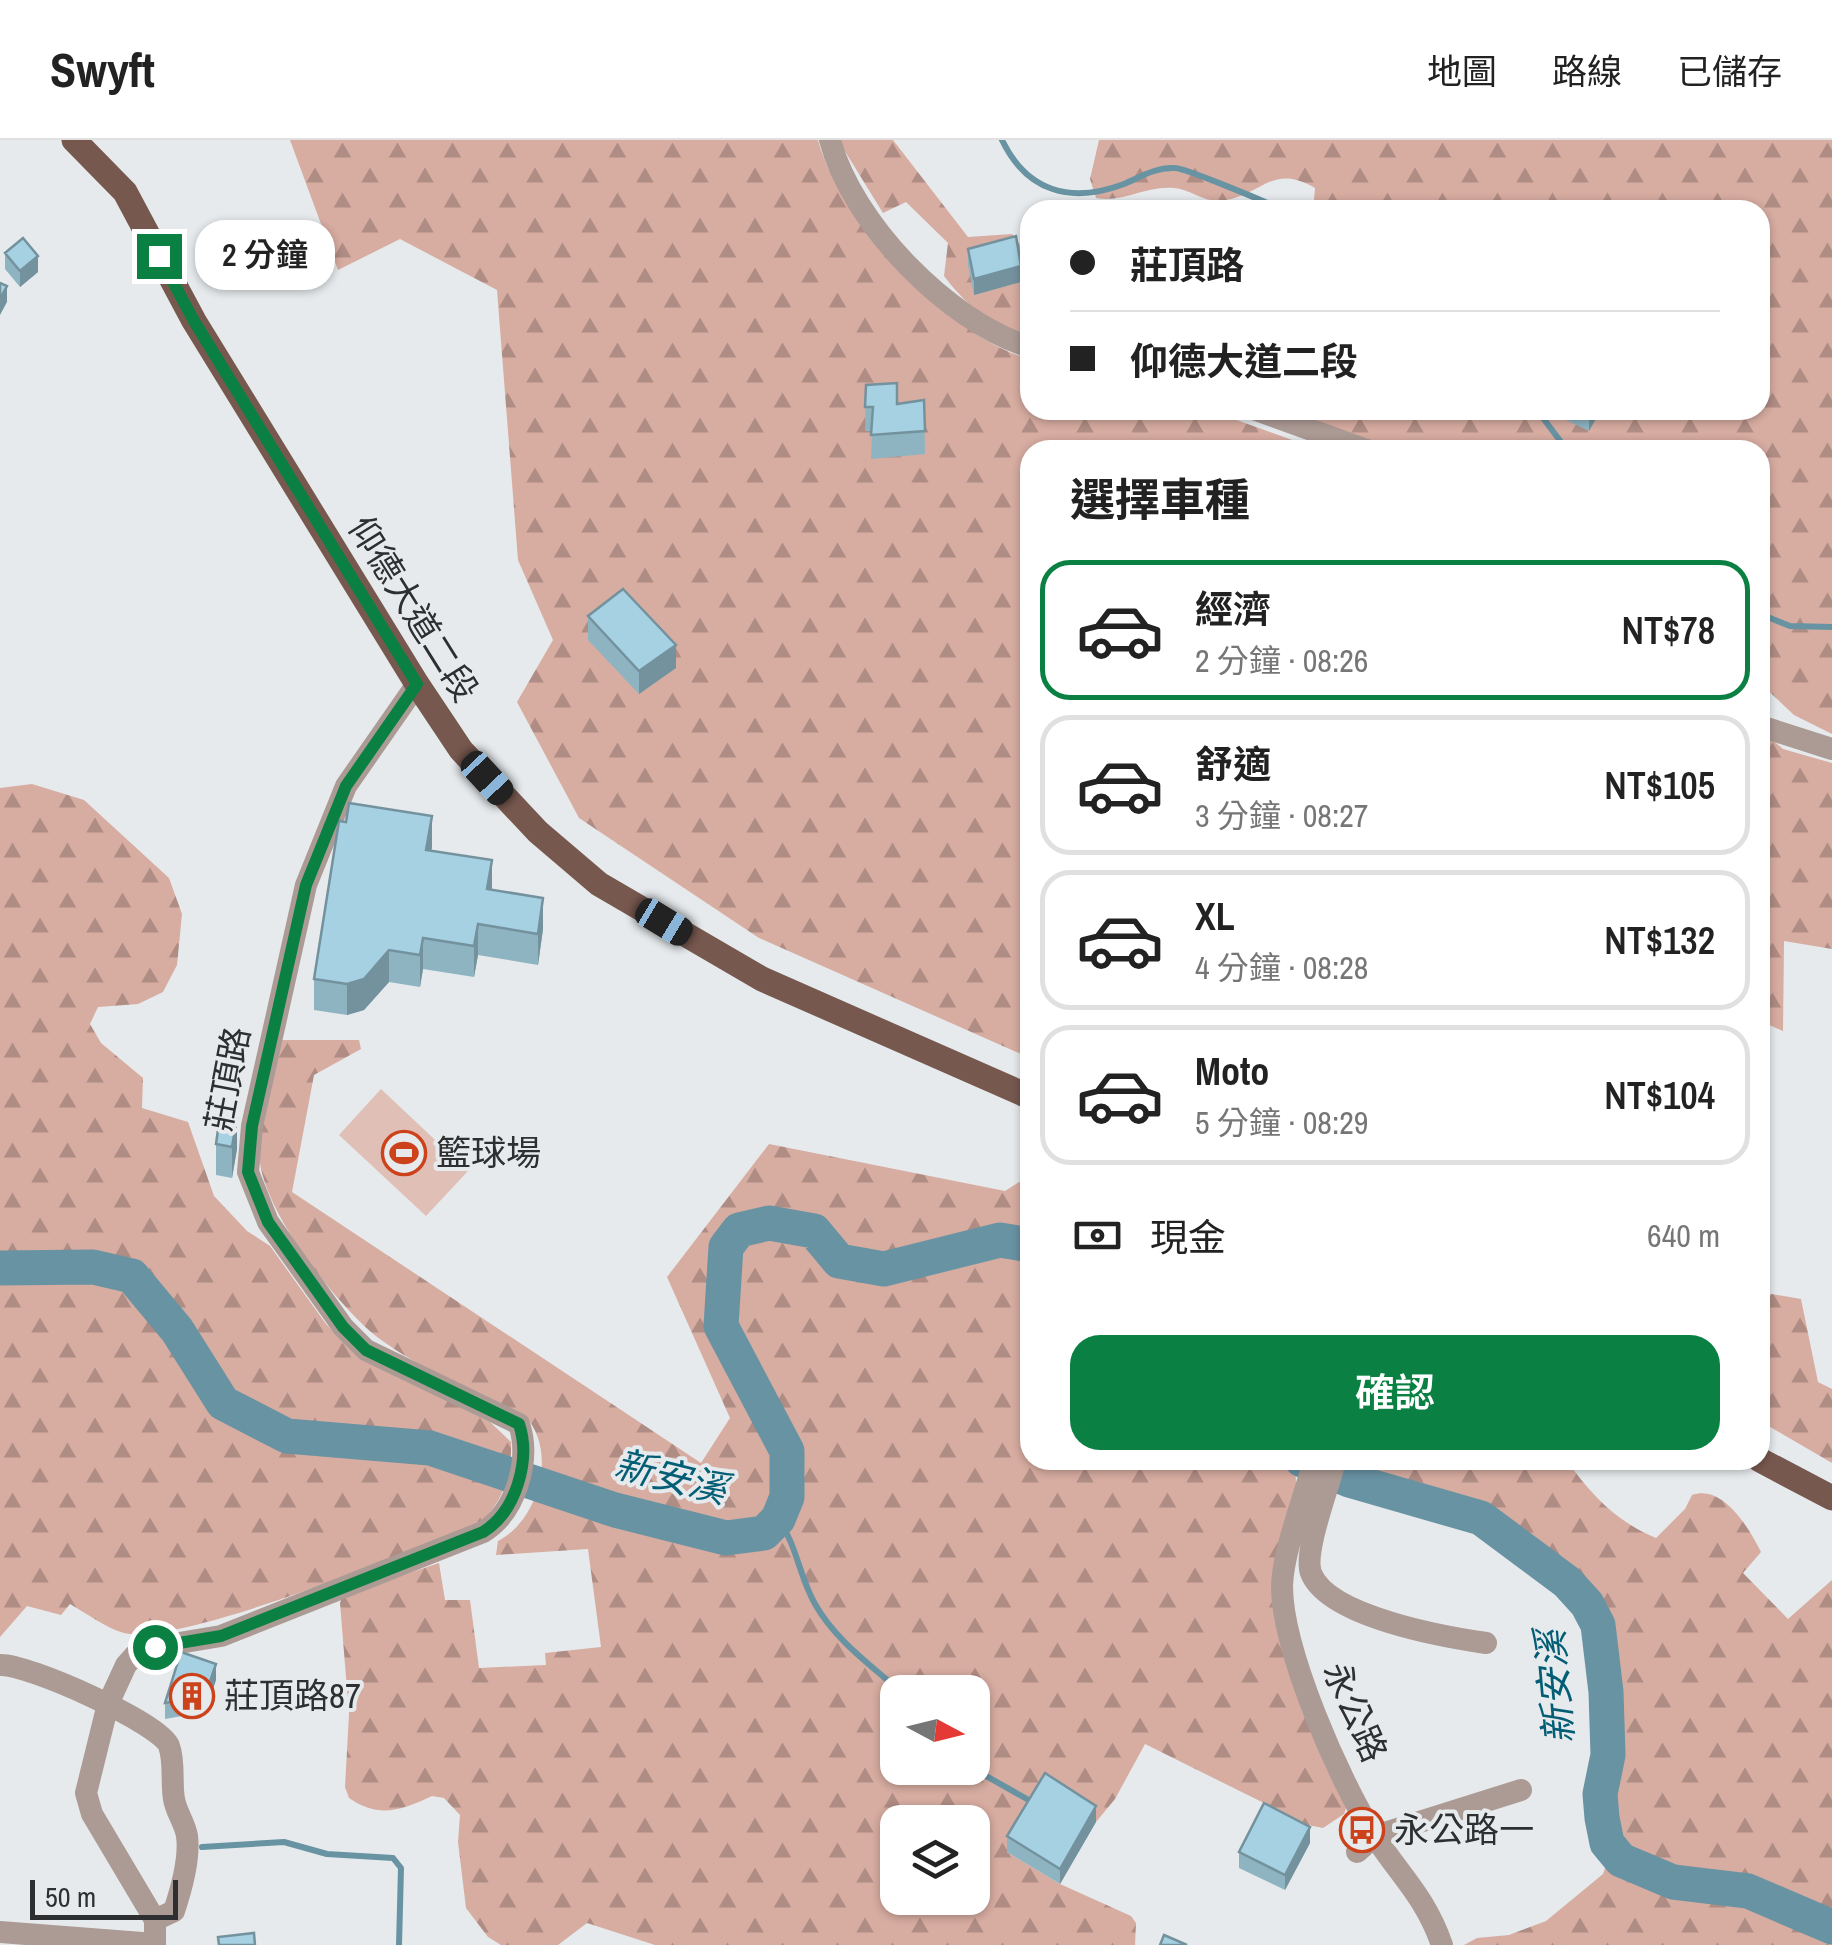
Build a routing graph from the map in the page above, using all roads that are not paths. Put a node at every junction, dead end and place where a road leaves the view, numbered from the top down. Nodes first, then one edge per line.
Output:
1 (74, 140) edge
2 (830, 140) edge
3 (1020, 343) edge
4 (1284, 420) edge
5 (1339, 440) edge
6 (417, 684) junction
7 (1770, 729) edge
8 (1832, 749) edge
9 (1020, 1093) edge
10 (1770, 1465) edge
11 (1315, 1470) edge
12 (1330, 1470) edge
13 (1318, 1488) junction
14 (1832, 1498) edge
15 (1486, 1643) dead end
16 (0, 1665) edge
17 (108, 1704) junction
18 (1521, 1790) dead end
19 (1366, 1844) junction
20 (0, 1932) edge
21 (155, 1936) edge
22 (1442, 1945) edge

1 - 6 main road, 仰德大道二段
2 - 3 street
4 - 5 street
6 - 9 main road, 仰德大道二段
6 - 17 street, 莊頂路
7 - 8 street
10 - 14 main road
11 - 13 street
12 - 13 street
13 - 15 street
13 - 19 street, 永公路
16 - 17 street
17 - 21 street
17 - 21 street
18 - 19 street
19 - 22 street, 永公路
20 - 21 street

